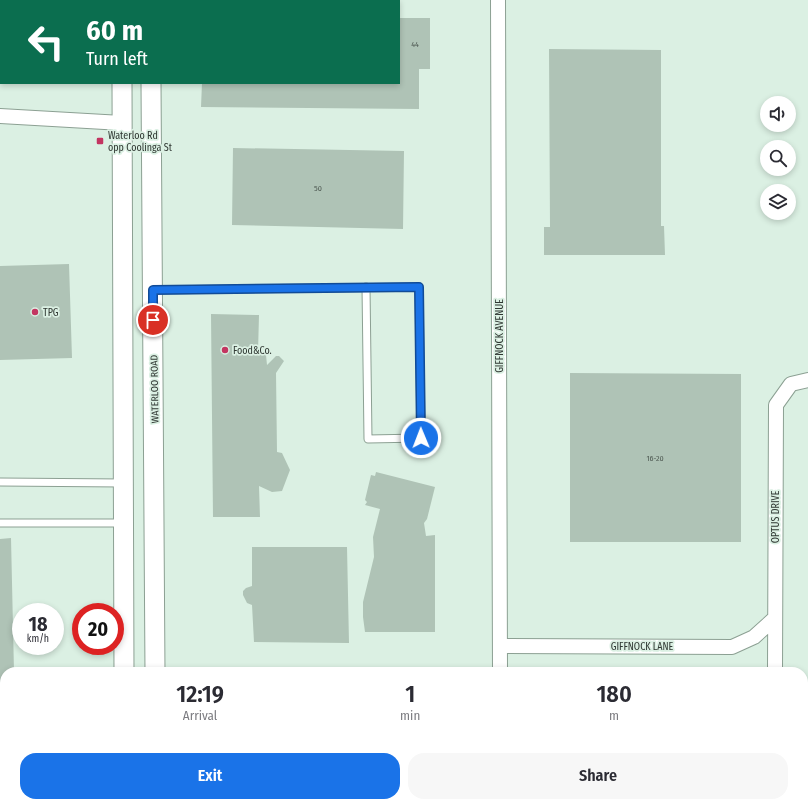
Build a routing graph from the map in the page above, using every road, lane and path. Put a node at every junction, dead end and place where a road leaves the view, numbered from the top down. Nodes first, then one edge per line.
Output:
1 (498, 0) edge
2 (122, 84) edge
3 (151, 84) edge
4 (0, 116) edge
5 (122, 123) junction
6 (366, 287) junction
7 (153, 290) junction
8 (808, 380) edge
9 (0, 482) edge
10 (123, 483) junction
11 (0, 523) edge
12 (123, 523) junction
13 (776, 618) junction
14 (500, 646) junction
15 (124, 667) edge
16 (155, 667) edge
17 (500, 667) edge
18 (775, 667) edge

1 - 14 street, GIFFNOCK AVENUE
2 - 5 street
3 - 7 street, WATERLOO ROAD
4 - 5 street
5 - 10 street
6 - 6 lane
6 - 7 lane
7 - 16 street, WATERLOO ROAD
8 - 13 street, OPTUS DRIVE
9 - 10 lane
10 - 12 street
11 - 12 lane
12 - 15 street
13 - 14 street, GIFFNOCK LANE
13 - 18 street, OPTUS DRIVE
14 - 17 street, GIFFNOCK AVENUE

